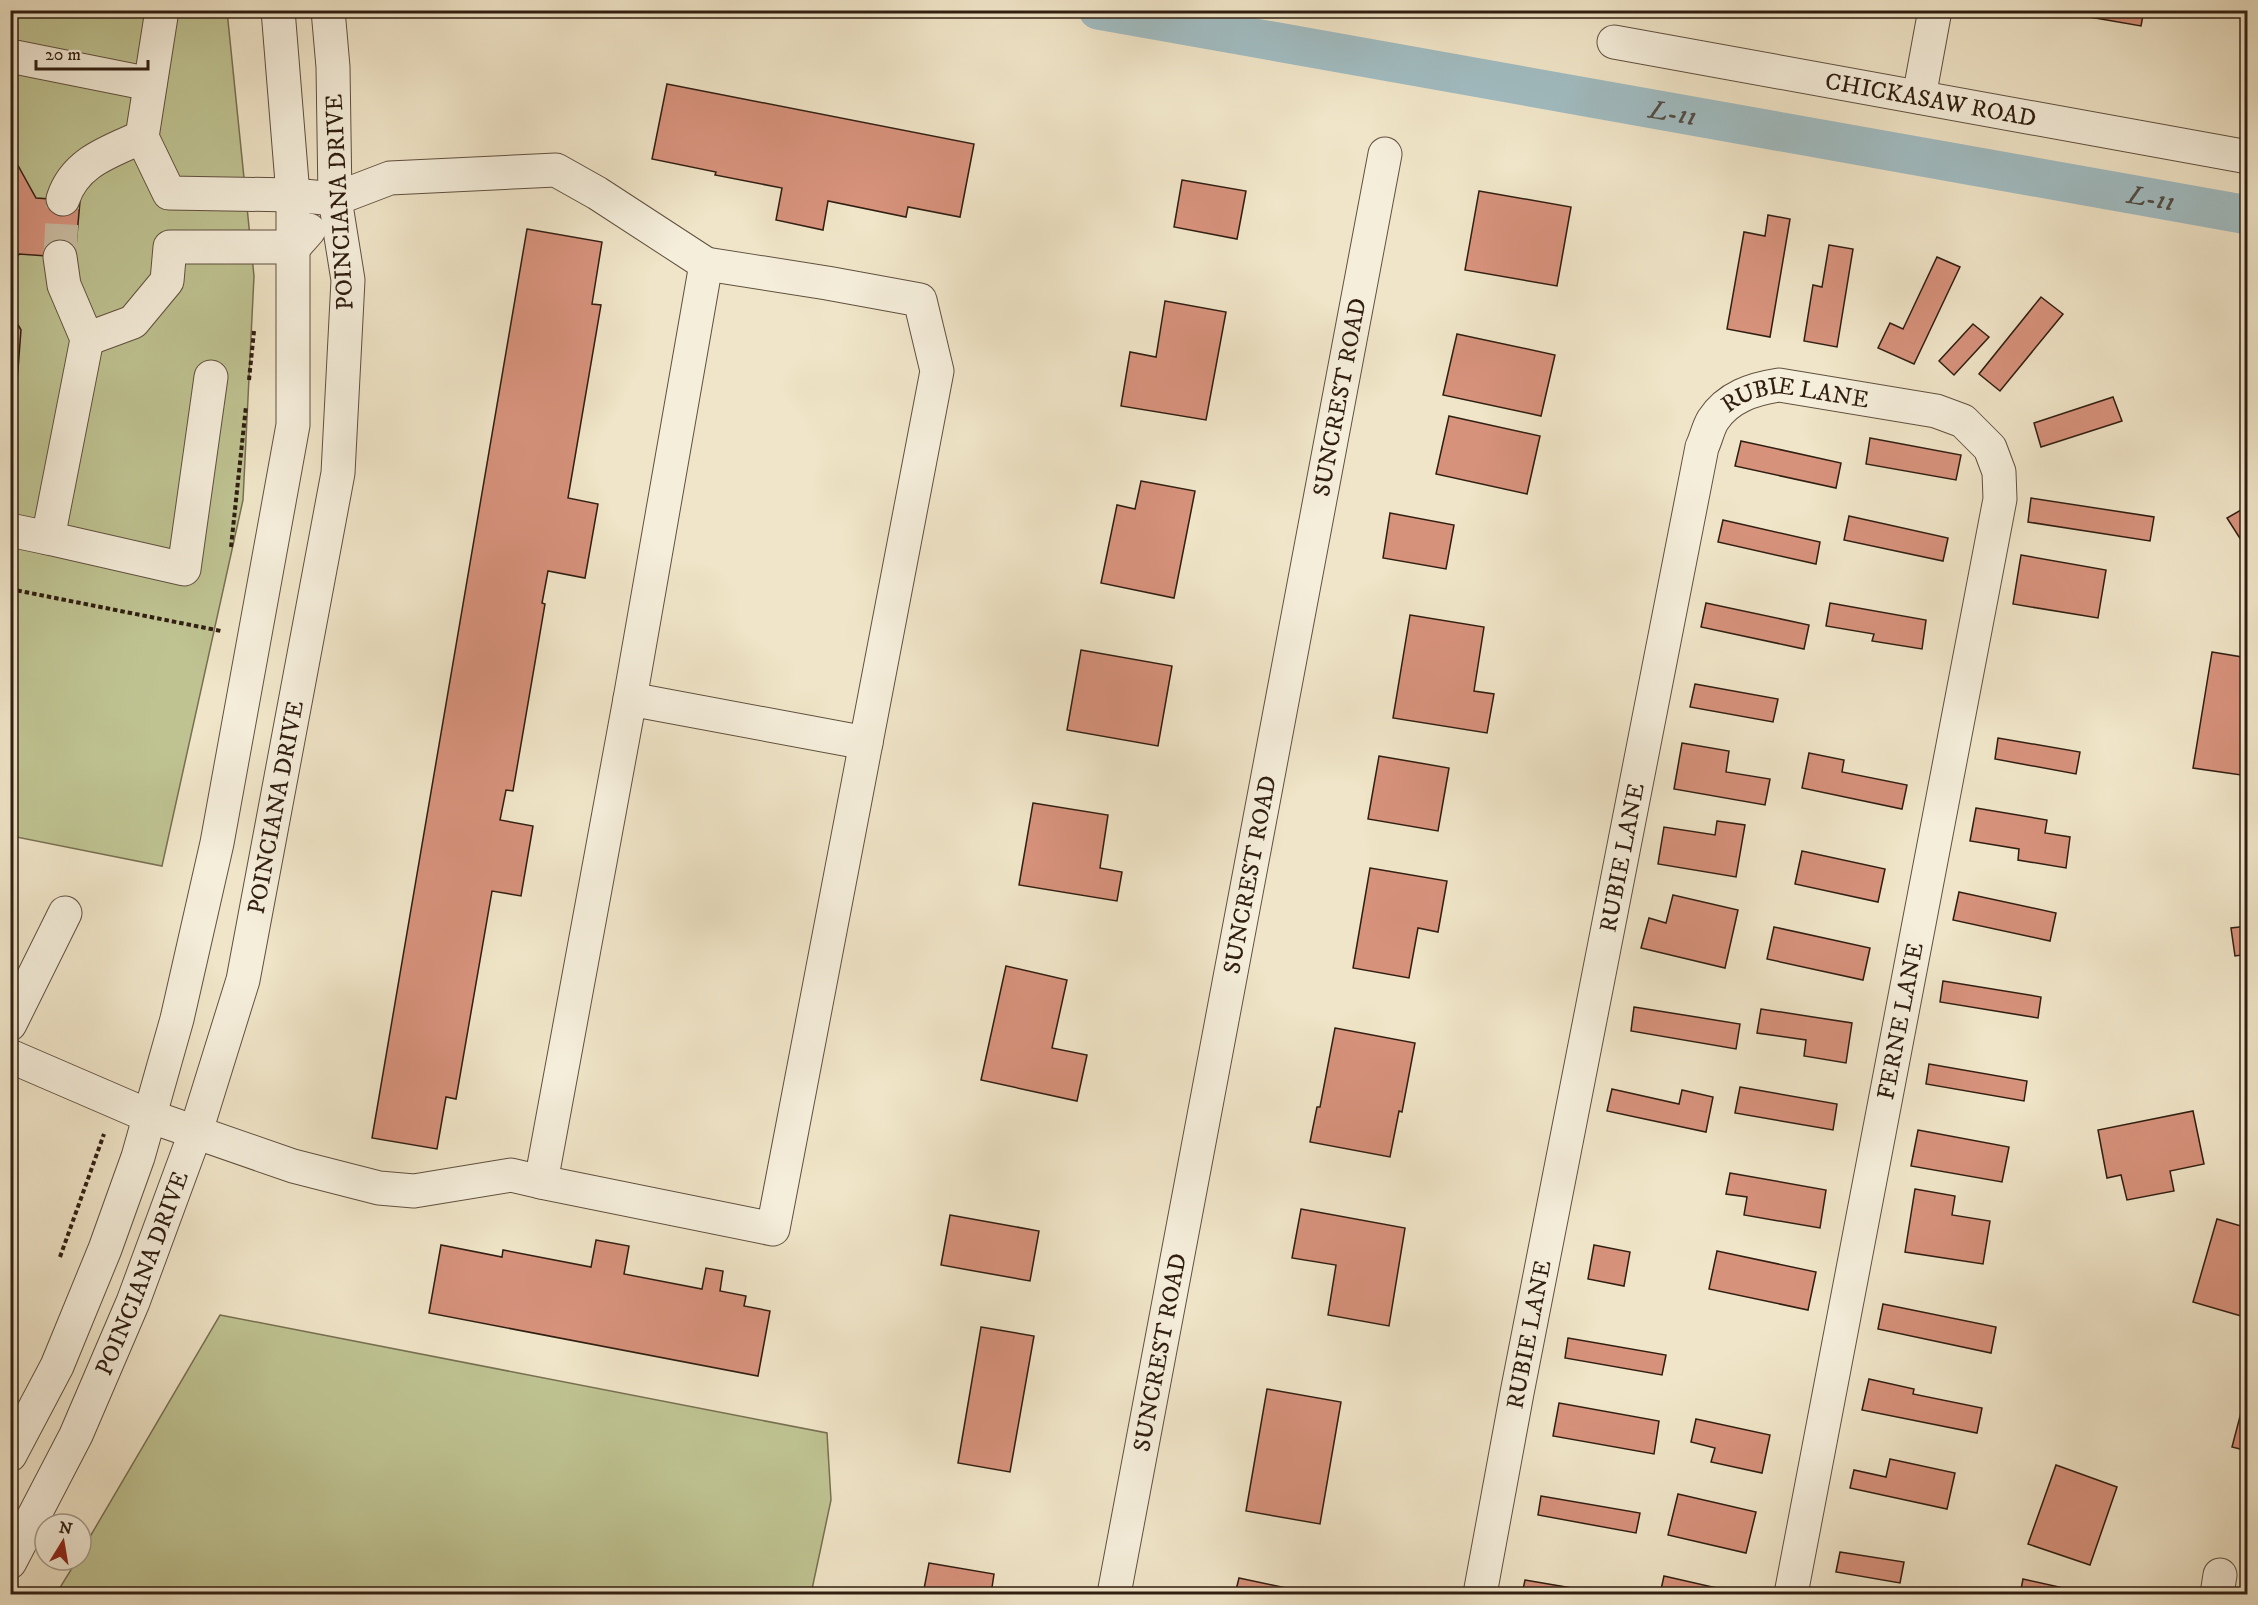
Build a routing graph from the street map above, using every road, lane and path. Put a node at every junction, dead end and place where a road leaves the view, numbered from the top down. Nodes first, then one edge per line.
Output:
1 (162, 10) edge
2 (278, 10) edge
3 (328, 10) edge
4 (1935, 10) edge
5 (1614, 42) dead end
6 (10, 56) edge
7 (150, 84) junction
8 (1919, 98) junction
9 (142, 137) junction
10 (1385, 154) dead end
11 (2247, 158) edge
12 (293, 195) junction
13 (63, 199) tunnel mouth
14 (335, 199) junction
15 (294, 247) junction
16 (60, 257) tunnel mouth
17 (705, 264) junction
18 (254, 330) dead end
19 (87, 339) junction
20 (211, 377) dead end
21 (248, 388) dead end
22 (247, 400) dead end
23 (13, 444) dead end
24 (1990, 448) joint
25 (10, 457) edge
26 (10, 530) edge
27 (48, 538) junction
28 (231, 552) dead end
29 (10, 589) edge
30 (223, 621) dead end
31 (630, 699) junction
32 (866, 743) junction
33 (65, 913) dead end
34 (10, 1024) edge
35 (10, 1056) edge
36 (115, 1102) junction
37 (149, 1116) junction
38 (196, 1131) junction
39 (541, 1182) junction
40 (56, 1266) dead end
41 (10, 1455) edge
42 (10, 1562) edge
43 (1114, 1594) edge
44 (1480, 1594) edge
45 (1791, 1594) edge

1 - 7 street
2 - 12 street, POINCIANA DRIVE
3 - 14 street, POINCIANA DRIVE
4 - 8 street
5 - 8 street, CHICKASAW ROAD
6 - 7 street
7 - 9 street
8 - 11 street, CHICKASAW ROAD
9 - 12 street
9 - 13 street
10 - 43 street, SUNCREST ROAD
12 - 14 street
12 - 15 street, POINCIANA DRIVE
14 - 15 street
14 - 17 street
14 - 38 street, POINCIANA DRIVE
15 - 19 street
15 - 37 street, POINCIANA DRIVE
16 - 19 street
17 - 31 street
17 - 32 street
18 - 21 path
19 - 27 street
20 - 27 street
22 - 28 path
23 - 25 path
24 - 44 street, RUBIE LANE
24 - 45 street, FERNE LANE
26 - 27 street
29 - 30 path
31 - 32 street
31 - 39 street
32 - 39 street
33 - 34 street
35 - 36 street
36 - 37 street
36 - 40 path
37 - 38 street
37 - 41 street, POINCIANA DRIVE
38 - 39 street
38 - 42 street, POINCIANA DRIVE

